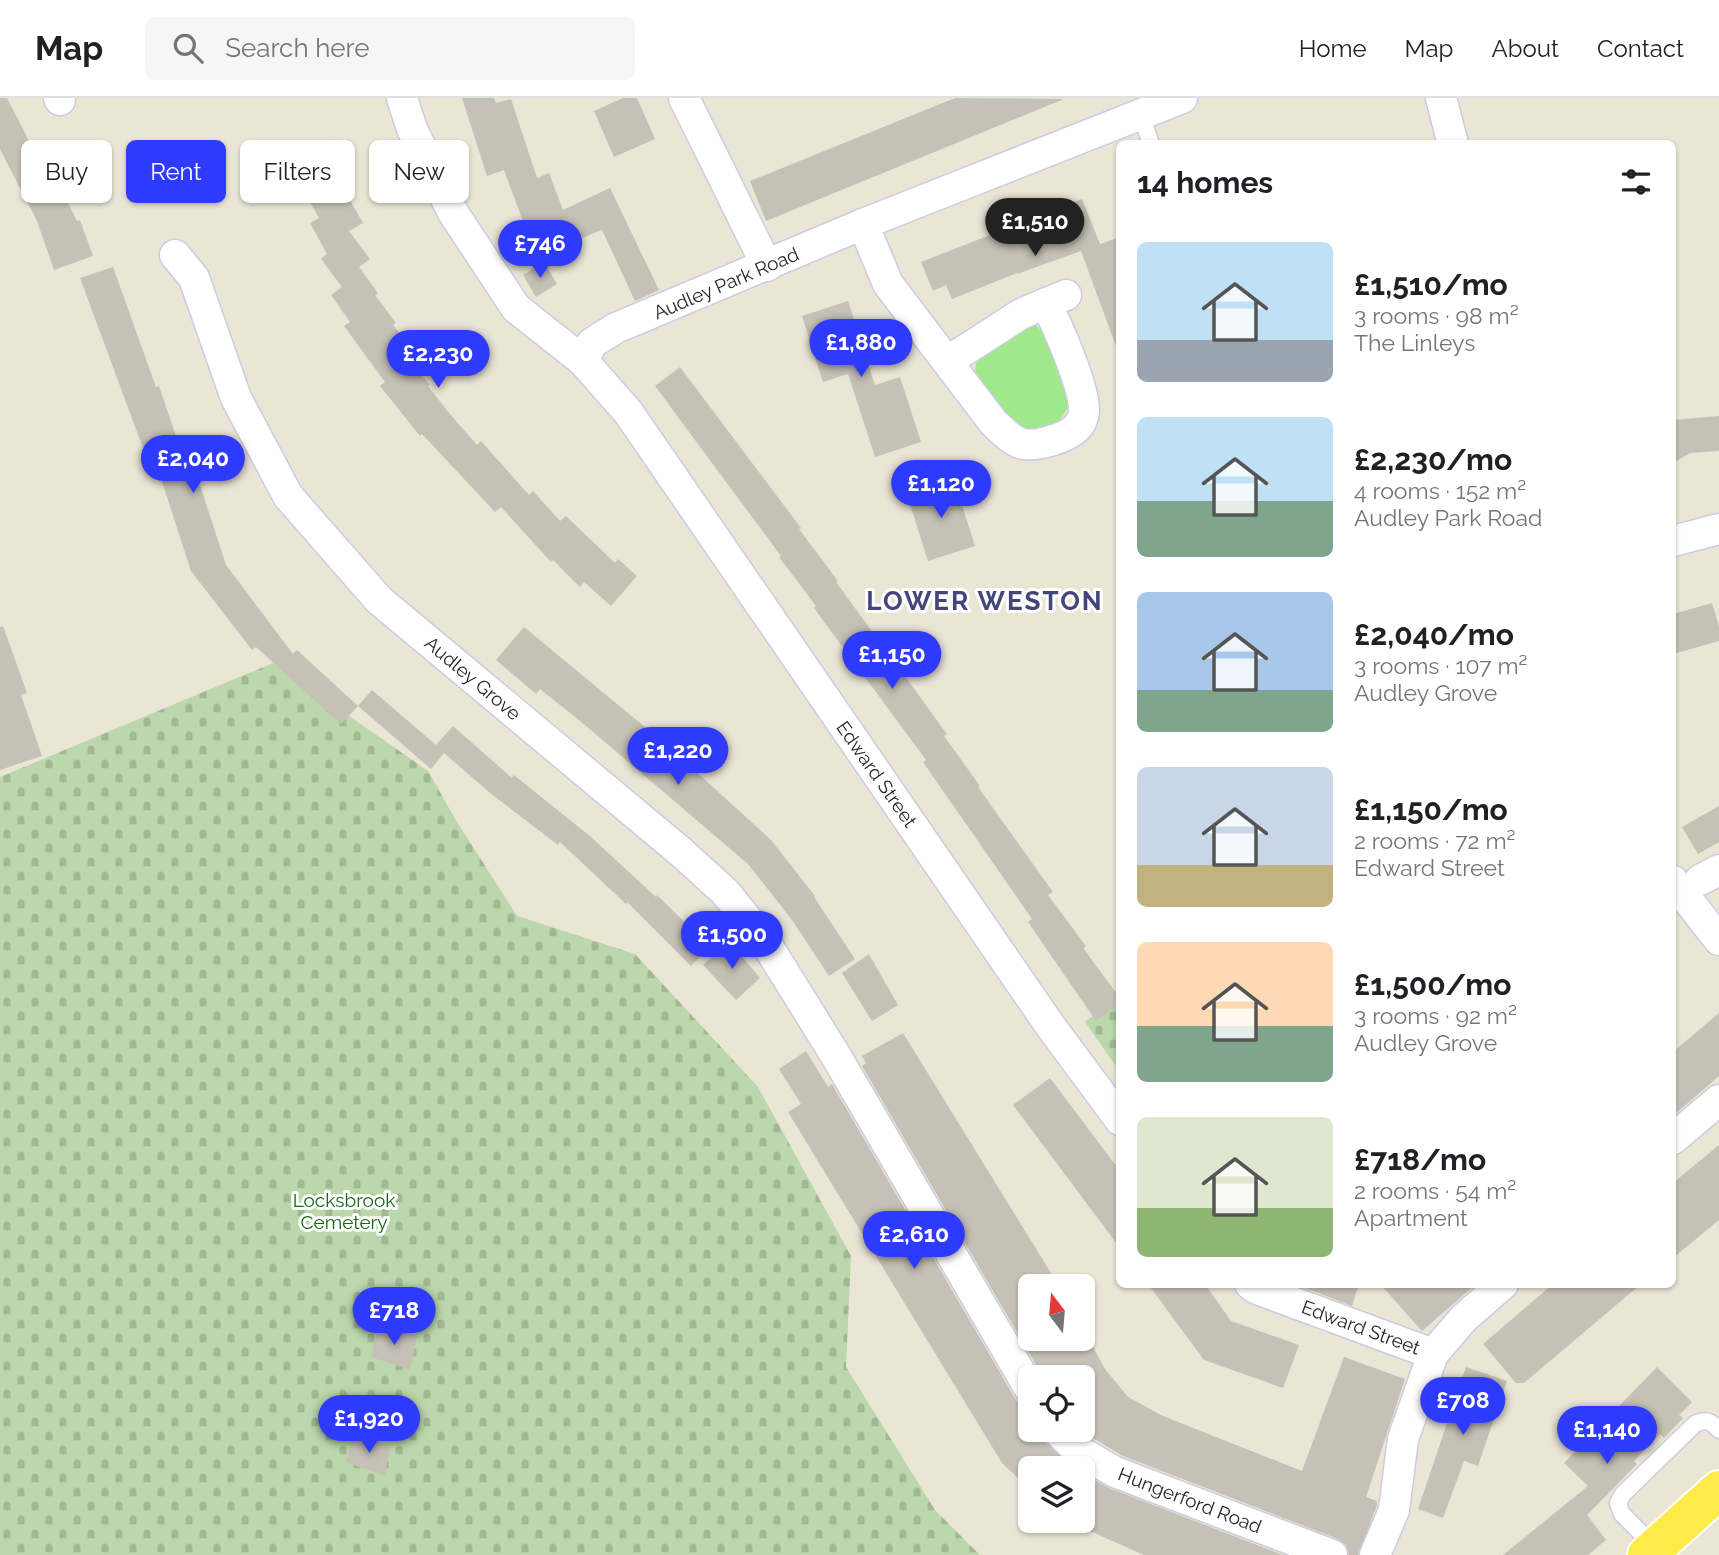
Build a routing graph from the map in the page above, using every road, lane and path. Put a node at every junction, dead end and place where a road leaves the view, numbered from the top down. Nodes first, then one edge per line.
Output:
1 (402, 98) edge
2 (684, 98) edge
3 (1182, 98) edge
4 (1441, 98) edge
5 (1142, 114) junction
6 (1151, 140) edge
7 (1453, 140) edge
8 (863, 224) junction
9 (175, 255) dead end
10 (767, 266) junction
11 (583, 361) junction
12 (948, 361) junction
13 (1719, 529) edge
14 (1676, 540) edge
15 (1693, 880) edge
16 (1719, 940) edge
17 (1719, 1100) edge
18 (1116, 1115) edge
19 (1676, 1136) edge
20 (1256, 1288) edge
21 (1498, 1288) edge
22 (1433, 1354) junction
23 (1018, 1369) edge
24 (1719, 1430) edge
25 (1069, 1442) edge
26 (1719, 1490) edge
27 (1719, 1520) edge
28 (1659, 1545) edge
29 (1332, 1555) edge
30 (1375, 1555) edge

1 - 11 street
2 - 10 street
3 - 5 street, Audley Park Road
4 - 7 street
5 - 6 lane
5 - 8 street, Audley Park Road
8 - 10 street, Audley Park Road
8 - 12 street
9 - 23 street, Audley Grove
10 - 11 street, Audley Park Road
11 - 18 street, Edward Street
12 - 12 street
13 - 14 street
15 - 16 street
17 - 19 street
20 - 22 street, Edward Street
21 - 22 street
22 - 30 street
24 - 28 lane
25 - 29 street, Hungerford Road
26 - 28 main road
27 - 28 main road

